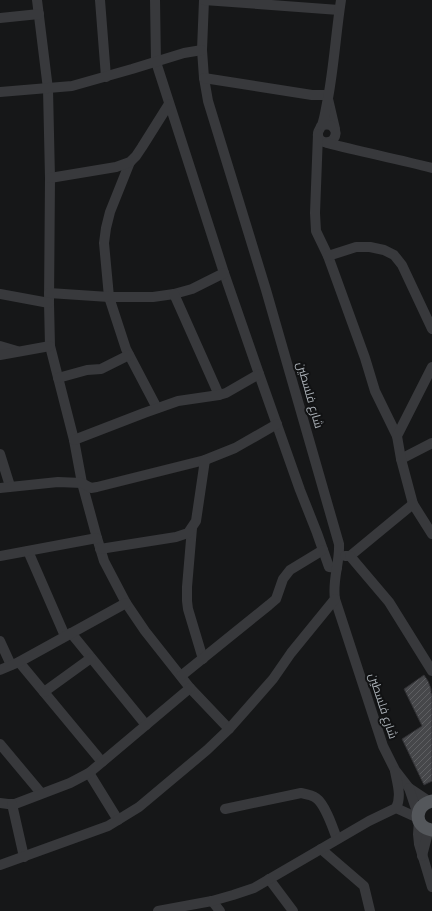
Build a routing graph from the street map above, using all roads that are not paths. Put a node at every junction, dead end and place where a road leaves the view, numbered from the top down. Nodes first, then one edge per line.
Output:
1 (37, 0) edge
2 (100, 0) edge
3 (155, 0) edge
4 (204, 0) edge
5 (340, 5) edge
6 (40, 14) junction
7 (0, 18) edge
8 (202, 50) junction
9 (156, 62) junction
10 (106, 76) junction
11 (204, 78) junction
12 (48, 89) junction
13 (0, 92) edge
14 (328, 96) junction
15 (169, 104) junction
16 (336, 132) junction
17 (322, 136) junction
18 (351, 149) junction
19 (130, 162) junction
20 (432, 168) edge
21 (50, 178) junction
22 (328, 256) junction
23 (224, 272) junction
24 (0, 294) edge
25 (174, 294) junction
26 (109, 297) junction
27 (49, 298) junction
28 (432, 329) edge
29 (0, 346) edge
30 (50, 346) junction
31 (20, 352) junction
32 (0, 355) edge
33 (129, 355) junction
34 (432, 367) edge
35 (259, 374) junction
36 (58, 378) junction
37 (219, 395) junction
38 (157, 408) junction
39 (277, 424) junction
40 (397, 436) junction
41 (74, 440) junction
42 (432, 443) edge
43 (0, 454) edge
44 (401, 459) junction
45 (206, 460) junction
46 (82, 483) junction
47 (5, 487) edge
48 (414, 504) junction
49 (192, 528) junction
50 (432, 534) edge
51 (97, 538) junction
52 (100, 549) junction
53 (323, 550) junction
54 (28, 551) junction
55 (0, 556) edge
56 (339, 556) junction
57 (350, 556) junction
58 (337, 568) junction
59 (335, 599) junction
60 (126, 603) junction
61 (68, 634) junction
62 (0, 641) edge
63 (91, 658) junction
64 (203, 659) junction
65 (15, 663) junction
66 (0, 670) edge
67 (432, 671) edge
68 (181, 676) junction
69 (190, 688) junction
70 (44, 692) junction
71 (146, 725) junction
72 (229, 729) junction
73 (0, 744) edge
74 (102, 762) junction
75 (395, 770) junction
76 (89, 773) junction
77 (409, 788) junction
78 (41, 793) junction
79 (431, 801) edge
80 (0, 802) edge
81 (12, 804) junction
82 (396, 808) junction
83 (225, 809) dead end
84 (418, 818) junction
85 (118, 820) junction
86 (431, 829) edge
87 (337, 839) junction
88 (320, 849) junction
89 (422, 856) junction
90 (24, 857) junction
91 (0, 865) edge
92 (269, 880) junction
93 (432, 887) edge
94 (212, 901) junction
95 (158, 911) edge
96 (220, 911) edge
97 (293, 911) edge
98 (370, 911) edge

1 - 6 street
2 - 10 street
3 - 9 street
4 - 5 street
4 - 8 street, شارع فلسطين
5 - 14 street
6 - 7 street
6 - 12 street
8 - 9 street
8 - 11 street, شارع فلسطين
9 - 10 street
9 - 15 street
10 - 12 street
11 - 14 street
11 - 56 street, شارع فلسطين
12 - 13 street
12 - 21 street
14 - 16 street
14 - 17 street
15 - 19 street
15 - 23 street
16 - 17 street
16 - 17 street
16 - 18 street
17 - 18 street
17 - 22 street
18 - 20 street
19 - 21 street
19 - 26 street
21 - 27 street
22 - 28 street
22 - 40 street
23 - 25 street
23 - 35 street
24 - 27 street
25 - 26 street
25 - 37 street
26 - 27 street
26 - 33 street
27 - 30 street
29 - 31 street
30 - 31 street
30 - 36 street
31 - 32 street
33 - 36 street
33 - 38 street
34 - 40 street
35 - 37 street
35 - 39 street
36 - 41 street
37 - 38 street
38 - 41 street
39 - 45 street
39 - 53 street
40 - 44 street
41 - 46 street
42 - 44 street
43 - 47 street
44 - 48 street
45 - 46 street
45 - 49 street
46 - 47 street
46 - 51 street
48 - 50 street
48 - 57 street
49 - 52 street
49 - 64 street
51 - 52 street
51 - 54 street
52 - 60 street
53 - 58 street
53 - 64 street
54 - 55 street
54 - 61 street
56 - 57 street
56 - 58 street, شارع فلسطين
57 - 67 street
58 - 59 street, شارع فلسطين
59 - 72 street
59 - 75 street, شارع فلسطين
60 - 61 street
60 - 68 street
61 - 63 street
61 - 65 street
62 - 65 street
63 - 70 street
63 - 71 street
64 - 68 street
65 - 66 street
65 - 70 street
68 - 69 street
69 - 71 street
69 - 72 street
70 - 74 street
71 - 74 street
72 - 85 street
73 - 78 street
74 - 76 street
75 - 77 street, شارع فلسطين
75 - 82 street
76 - 78 street
76 - 85 street
77 - 79 street
77 - 84 street
78 - 81 street
79 - 84 main road
80 - 81 street
81 - 90 street
82 - 84 street
82 - 87 street
83 - 87 street
84 - 86 main road
84 - 89 street
85 - 90 street
86 - 89 street
87 - 88 street
88 - 92 street
88 - 98 street
89 - 93 street
90 - 91 street
92 - 94 street
92 - 97 street
94 - 95 street
94 - 96 street

